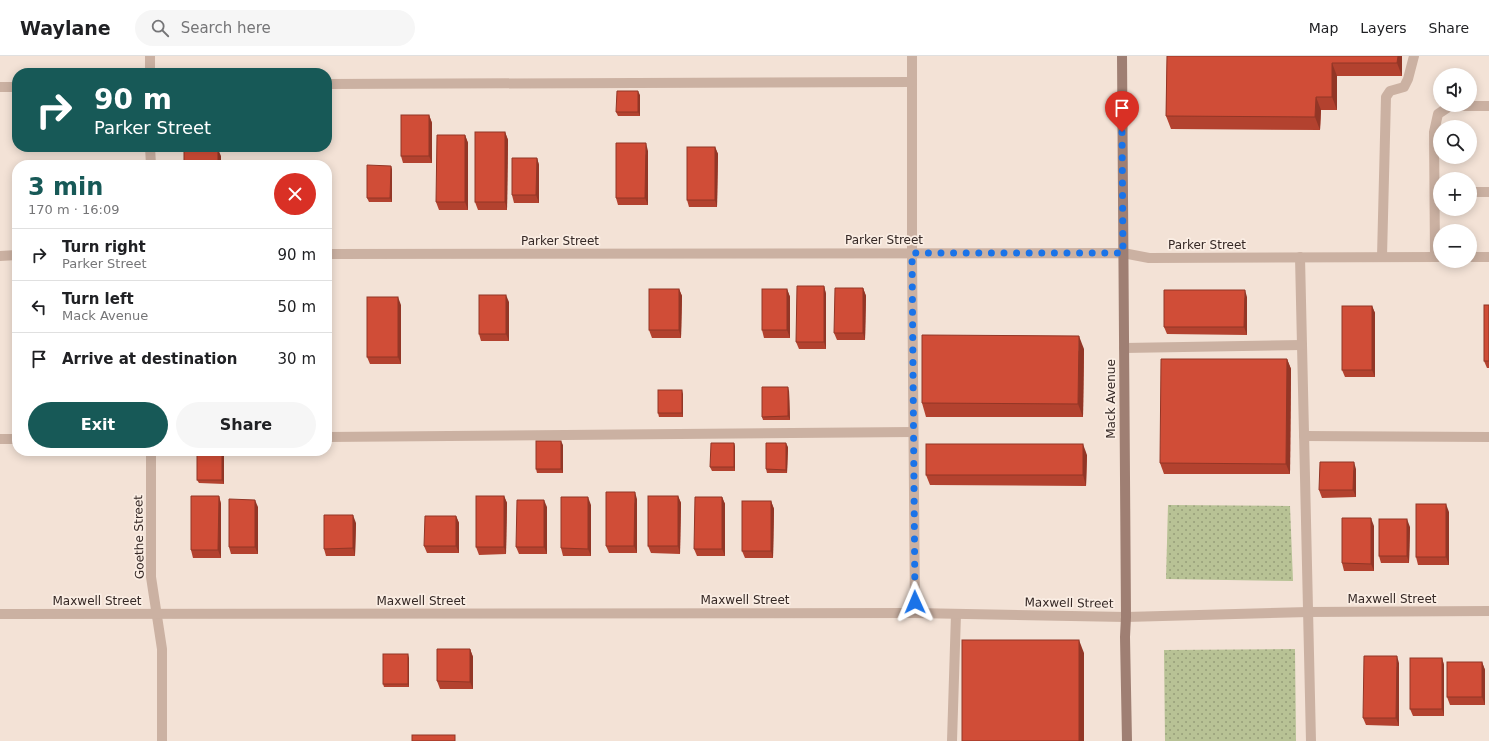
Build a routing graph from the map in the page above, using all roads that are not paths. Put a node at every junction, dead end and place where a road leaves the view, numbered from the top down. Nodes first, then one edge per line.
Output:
1 (150, 56) edge
2 (912, 56) edge
3 (1122, 56) edge
4 (1414, 56) edge
5 (150, 68) edge
6 (912, 82) junction
7 (332, 84) edge
8 (0, 87) edge
9 (12, 87) edge
10 (1489, 106) edge
11 (1436, 172) edge
12 (1477, 192) edge
13 (1489, 192) edge
14 (912, 253) junction
15 (1123, 253) junction
16 (332, 254) edge
17 (12, 255) edge
18 (0, 256) edge
19 (1300, 257) junction
20 (1382, 257) junction
21 (1433, 257) edge
22 (1477, 257) edge
23 (1489, 257) edge
24 (1302, 345) junction
25 (1124, 348) junction
26 (913, 432) junction
27 (1304, 436) junction
28 (1489, 437) edge
29 (332, 438) edge
30 (0, 439) edge
31 (12, 439) edge
32 (151, 456) edge
33 (1489, 611) edge
34 (1308, 612) junction
35 (915, 613) junction
36 (0, 614) edge
37 (156, 614) junction
38 (956, 614) junction
39 (1126, 617) junction
40 (162, 741) edge
41 (952, 741) edge
42 (1127, 741) edge
43 (1312, 741) edge

1 - 5 street
2 - 6 street
3 - 15 main road, Mack Avenue
4 - 20 street
6 - 7 street
6 - 14 street
8 - 9 street
10 - 11 street
12 - 13 street
14 - 15 street, Parker Street
14 - 16 street, Parker Street
14 - 26 street
15 - 19 street, Parker Street
15 - 25 main road, Mack Avenue
17 - 18 street
19 - 20 street, Parker Street
19 - 24 street
20 - 21 street, Parker Street
22 - 23 street
24 - 25 street
24 - 27 street
25 - 39 main road, Mack Avenue
26 - 29 street
26 - 35 street
27 - 28 street
27 - 34 street
30 - 31 street
32 - 37 street, Goethe Street
33 - 34 street, Maxwell Street
34 - 39 street, Maxwell Street
34 - 43 street
35 - 37 street, Maxwell Street
35 - 38 street, Maxwell Street
36 - 37 street, Maxwell Street
37 - 40 street, Goethe Street
38 - 39 street, Maxwell Street
38 - 41 street
39 - 42 main road, Mack Avenue

